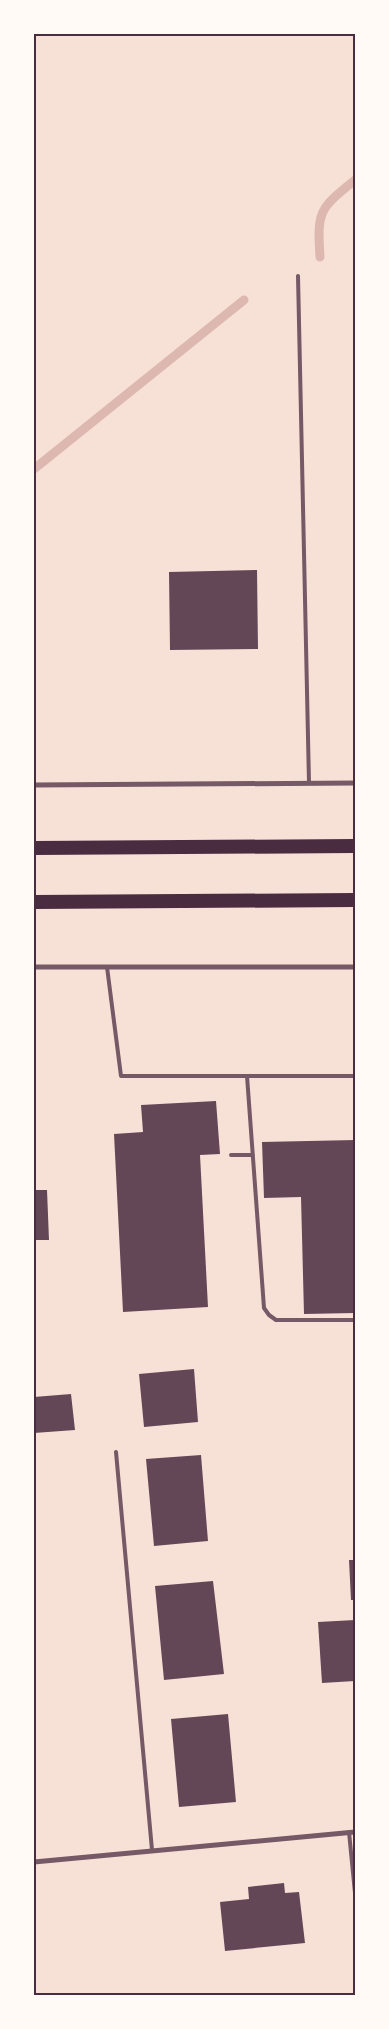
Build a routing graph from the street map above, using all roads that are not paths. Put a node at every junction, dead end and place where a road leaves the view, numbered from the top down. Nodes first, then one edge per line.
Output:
1 (298, 276) dead end
2 (309, 783) junction
3 (355, 783) edge
4 (34, 785) edge
5 (355, 846) edge
6 (34, 848) edge
7 (355, 900) edge
8 (34, 902) edge
9 (34, 967) edge
10 (108, 967) junction
11 (355, 967) edge
12 (247, 1076) junction
13 (355, 1076) edge
14 (231, 1155) dead end
15 (253, 1155) junction
16 (355, 1320) edge
17 (116, 1452) dead end
18 (349, 1832) junction
19 (355, 1832) edge
20 (152, 1850) junction
21 (34, 1862) edge
22 (355, 1893) edge

1 - 2 lane
2 - 3 street
2 - 4 street
5 - 6 highway
7 - 8 highway
9 - 10 street
10 - 11 street
10 - 12 lane
12 - 13 lane
12 - 15 lane
14 - 15 lane
15 - 16 lane
17 - 20 lane
18 - 19 street
18 - 20 street
18 - 22 lane
20 - 21 street

